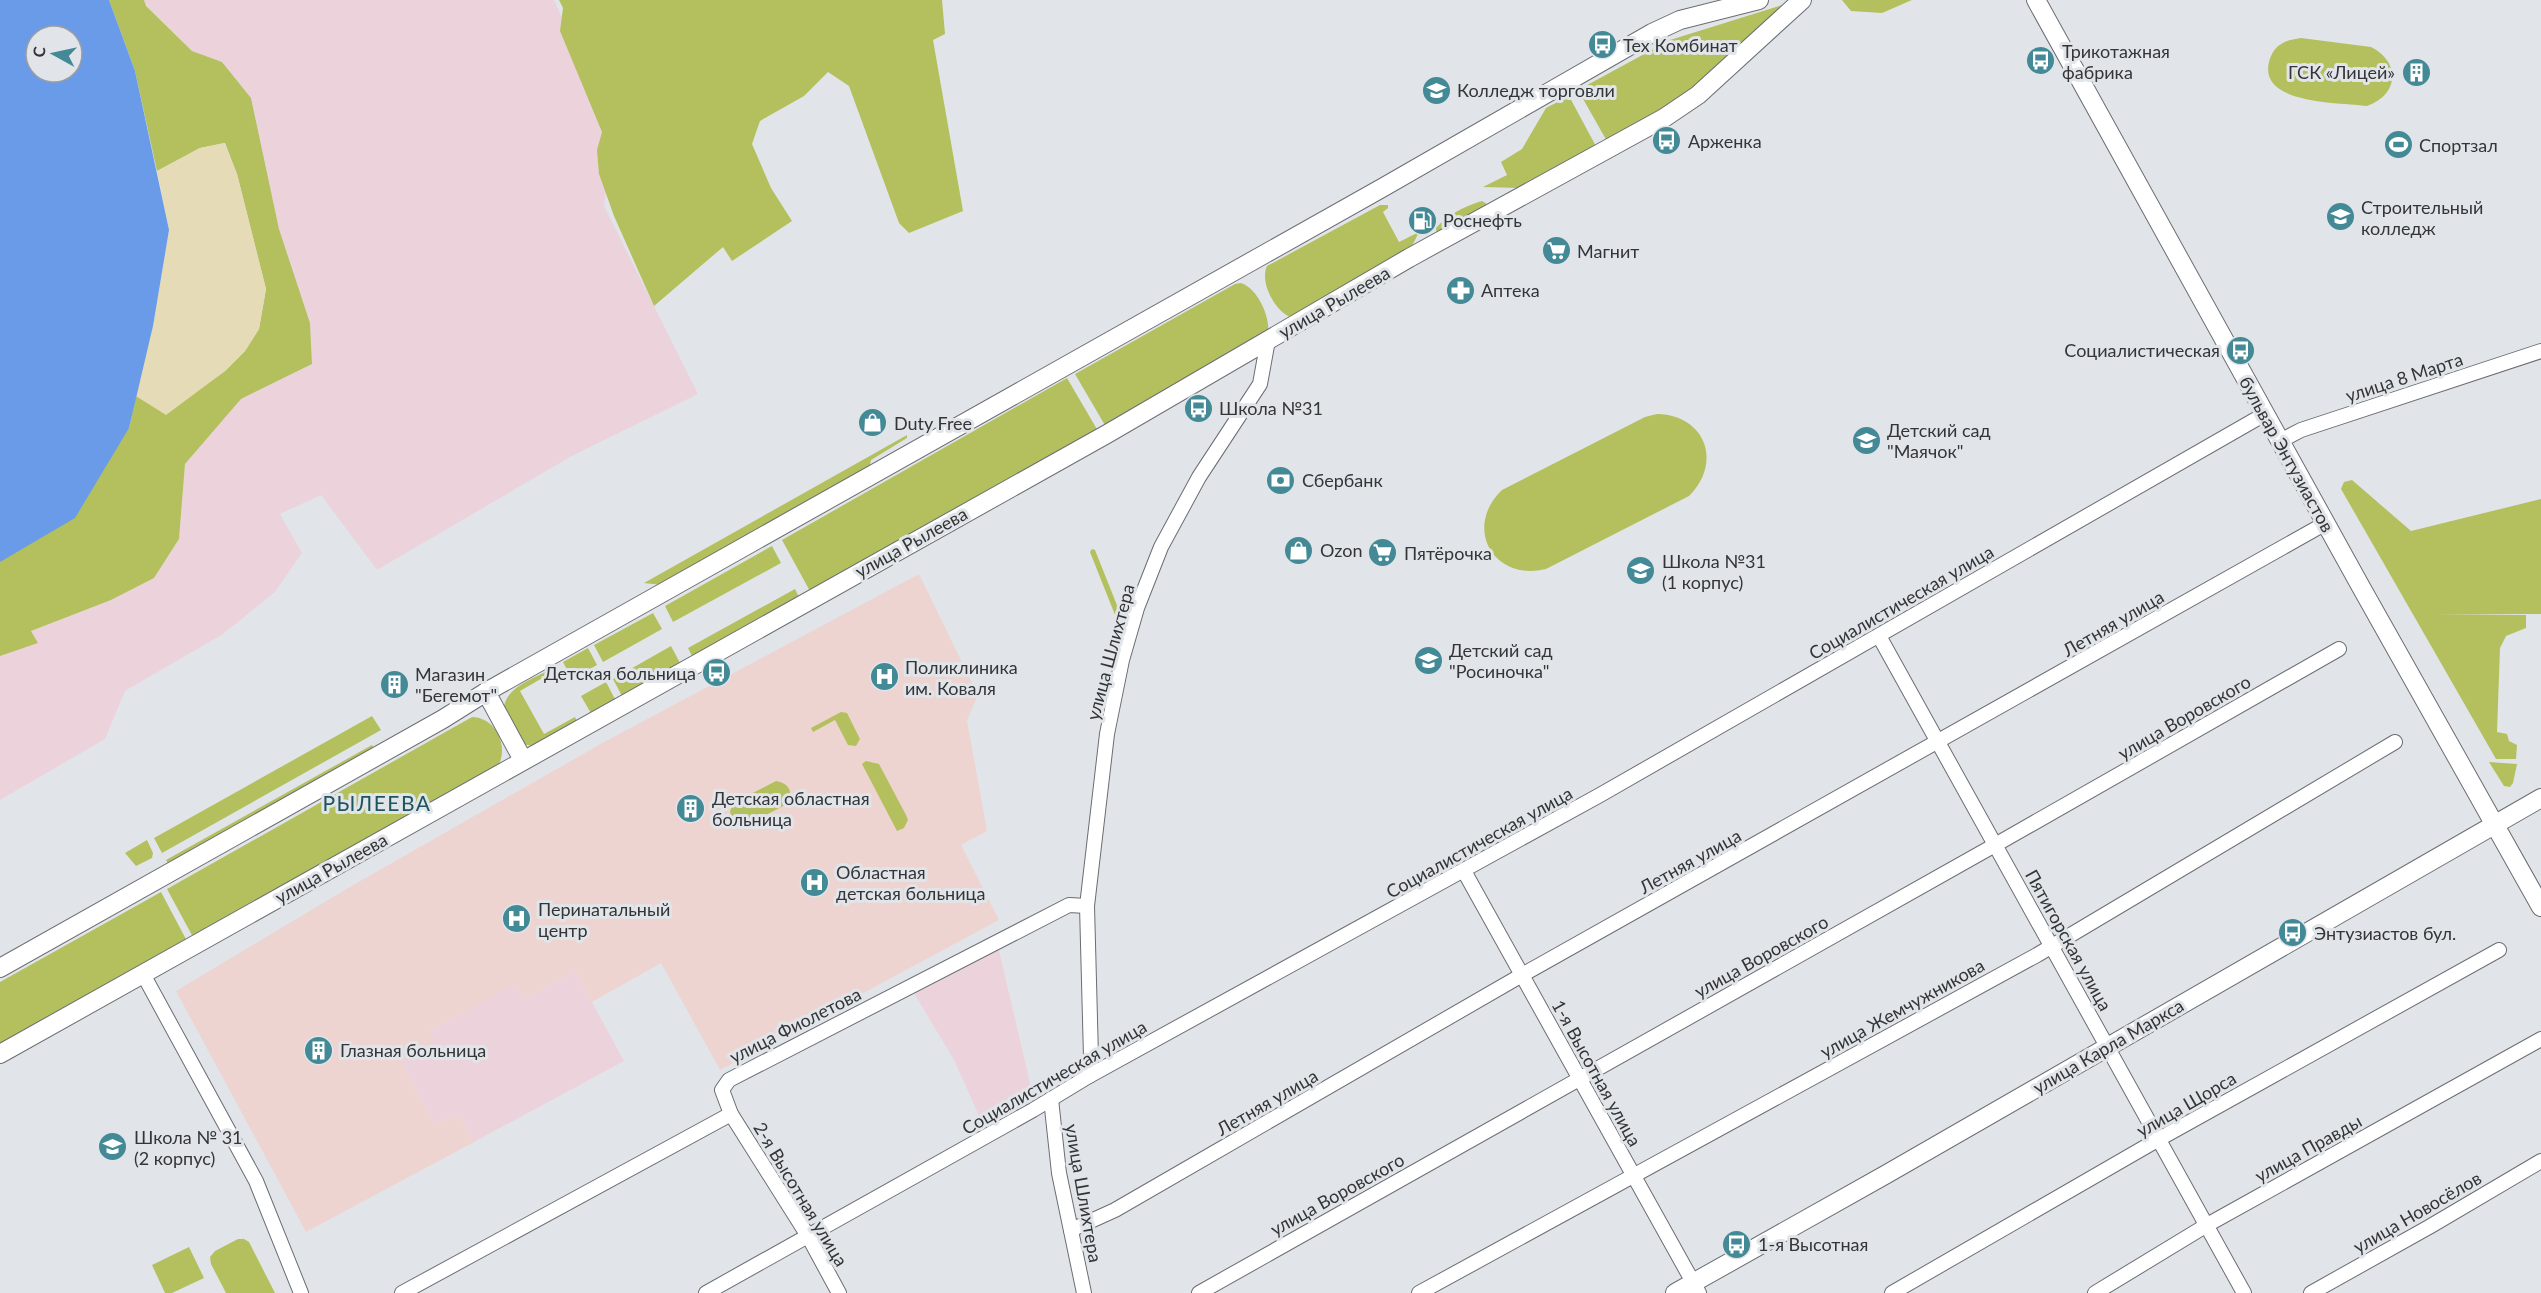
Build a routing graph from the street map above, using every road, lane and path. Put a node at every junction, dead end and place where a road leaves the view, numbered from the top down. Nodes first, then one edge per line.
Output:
1 (1759, 0) edge
2 (1802, 0) edge
3 (2036, 0) edge
4 (1268, 340) junction
5 (2541, 351) edge
6 (2265, 414) junction
7 (2280, 441) junction
8 (2326, 523) junction
9 (1879, 636) junction
10 (2339, 649) dead end
11 (486, 692) junction
12 (2395, 742) dead end
13 (1938, 743) junction
14 (523, 760) junction
15 (2541, 798) edge
16 (2494, 823) junction
17 (1995, 845) junction
18 (1464, 871) junction
19 (1087, 906) junction
20 (2541, 907) edge
21 (2052, 946) junction
22 (2499, 950) dead end
23 (0, 968) edge
24 (143, 974) junction
25 (1522, 975) junction
26 (2541, 1040) edge
27 (2108, 1046) junction
28 (0, 1054) edge
29 (1089, 1076) junction
30 (1580, 1079) junction
31 (1051, 1099) junction
32 (731, 1114) junction
33 (2159, 1139) junction
34 (2541, 1161) edge
35 (1633, 1174) junction
36 (2207, 1225) junction
37 (1071, 1230) junction
38 (808, 1236) junction
39 (1696, 1288) edge
40 (301, 1293) edge
41 (402, 1293) edge
42 (706, 1293) edge
43 (839, 1293) edge
44 (1084, 1293) edge
45 (1198, 1293) edge
46 (1419, 1293) edge
47 (1675, 1293) edge
48 (1892, 1293) edge
49 (2095, 1293) edge
50 (2244, 1293) edge
51 (2310, 1293) edge

1 - 11 main road
2 - 4 main road, улица Рылеева
3 - 6 main road, бульвар Энтузиастов
4 - 14 main road, улица Рылеева
4 - 19 street, улица Шлихтера
5 - 7 street, улица 8 Марта
6 - 7 main road, бульвар Энтузиастов
6 - 9 street, Социалистическая улица
7 - 8 main road, бульвар Энтузиастов
8 - 13 street, Летняя улица
8 - 16 main road, бульвар Энтузиастов
9 - 13 street, Пятигорская улица
9 - 18 street, Социалистическая улица
10 - 17 street, улица Воровского
11 - 14 main road
11 - 23 main road
12 - 21 street, улица Жемчужникова
13 - 17 street, Пятигорская улица
13 - 25 street, Летняя улица
14 - 24 main road, улица Рылеева
15 - 16 main road, улица Карла Маркса
16 - 20 main road, бульвар Энтузиастов
16 - 27 main road, улица Карла Маркса
17 - 21 street, Пятигорская улица
17 - 30 street, улица Воровского
18 - 25 street, 1-я Высотная улица
18 - 29 street, Социалистическая улица
19 - 29 street, улица Шлихтера
19 - 32 street, улица Фиолетова
21 - 27 street, Пятигорская улица
21 - 35 street, улица Жемчужникова
22 - 33 street, улица Щорса
24 - 28 main road, улица Рылеева
24 - 40 street
25 - 30 street, 1-я Высотная улица
25 - 37 street, Летняя улица
26 - 36 street, улица Правды
27 - 33 street, Пятигорская улица
27 - 39 main road, улица Карла Маркса
29 - 31 street, Социалистическая улица
30 - 35 street, 1-я Высотная улица
30 - 45 street, улица Воровского
31 - 37 street, улица Шлихтера
31 - 38 street, Социалистическая улица
32 - 38 street, 2-я Высотная улица
32 - 41 street
33 - 36 street, Пятигорская улица
33 - 48 street, улица Щорса
34 - 51 street, улица Новосёлов
35 - 39 street, 1-я Высотная улица
35 - 46 street, улица Жемчужникова
36 - 49 street, улица Правды
36 - 50 street, Пятигорская улица
37 - 44 street, улица Шлихтера
38 - 42 street, Социалистическая улица
38 - 43 street, 2-я Высотная улица
39 - 47 main road, улица Карла Маркса

